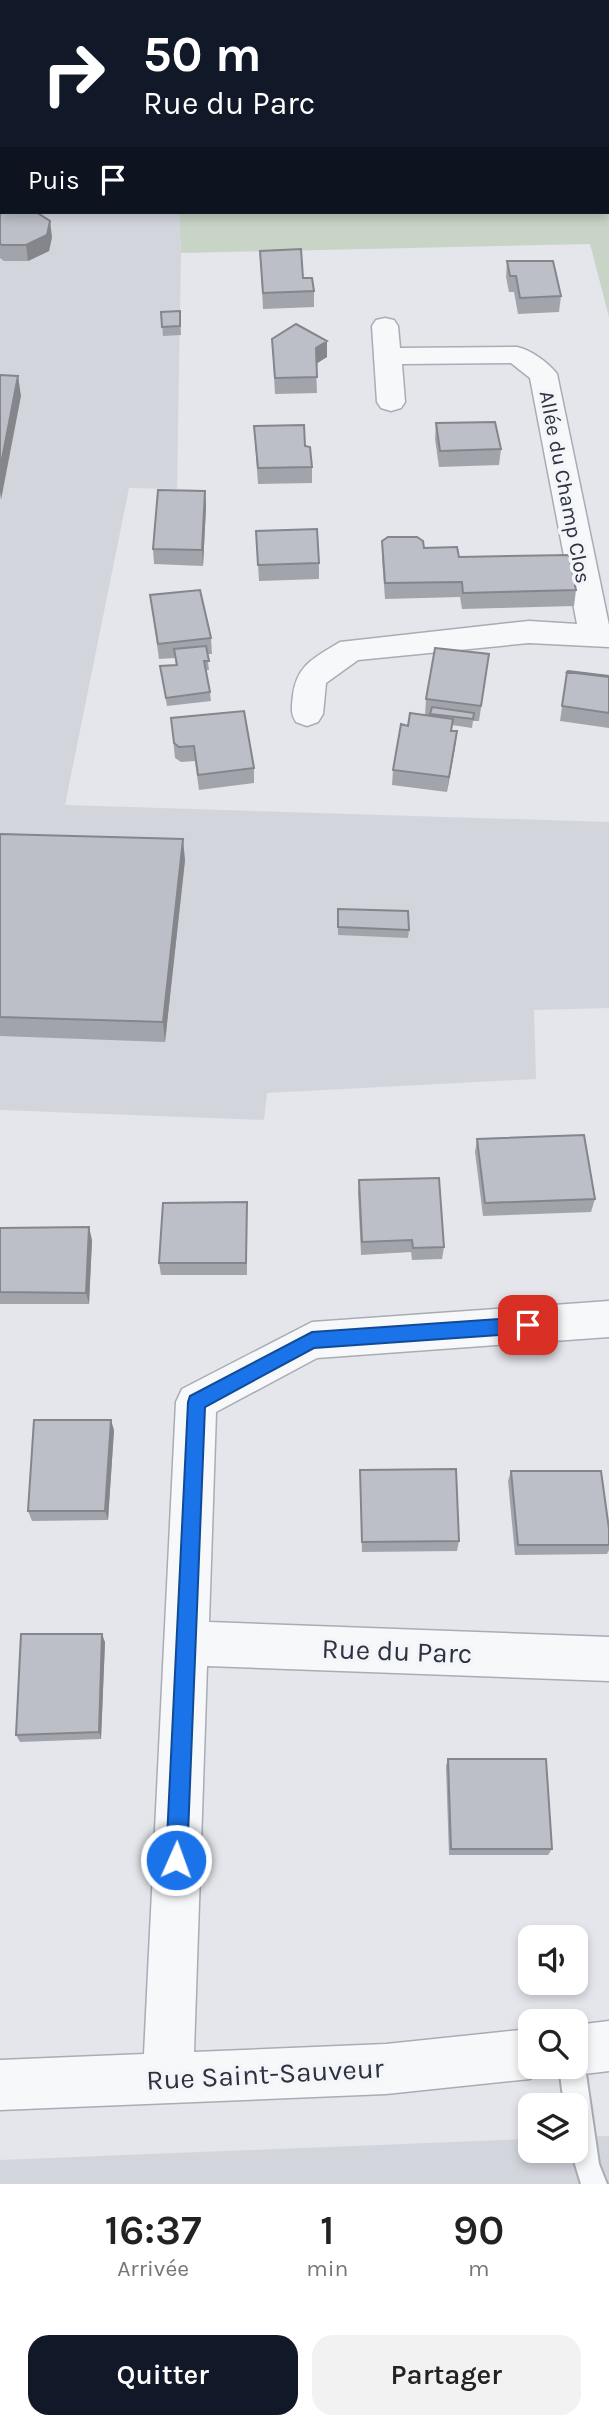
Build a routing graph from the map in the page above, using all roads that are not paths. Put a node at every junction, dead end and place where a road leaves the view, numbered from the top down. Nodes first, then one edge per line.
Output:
1 (385, 326) dead end
2 (389, 356) junction
3 (391, 402) dead end
4 (601, 635) edge
5 (307, 714) dead end
6 (609, 1319) edge
7 (185, 1643) junction
8 (609, 1659) edge
9 (609, 2046) edge
10 (588, 2049) edge
11 (518, 2055) edge
12 (168, 2078) junction
13 (574, 2079) edge
14 (0, 2085) edge
15 (594, 2184) edge

1 - 2 street
2 - 3 street
2 - 4 street, Allée du Champ Clos
4 - 5 street
6 - 7 street
7 - 8 street, Rue du Parc
7 - 12 street
9 - 10 street
11 - 12 street, Rue Saint-Sauveur
12 - 14 street, Rue Saint-Sauveur
13 - 15 lane

